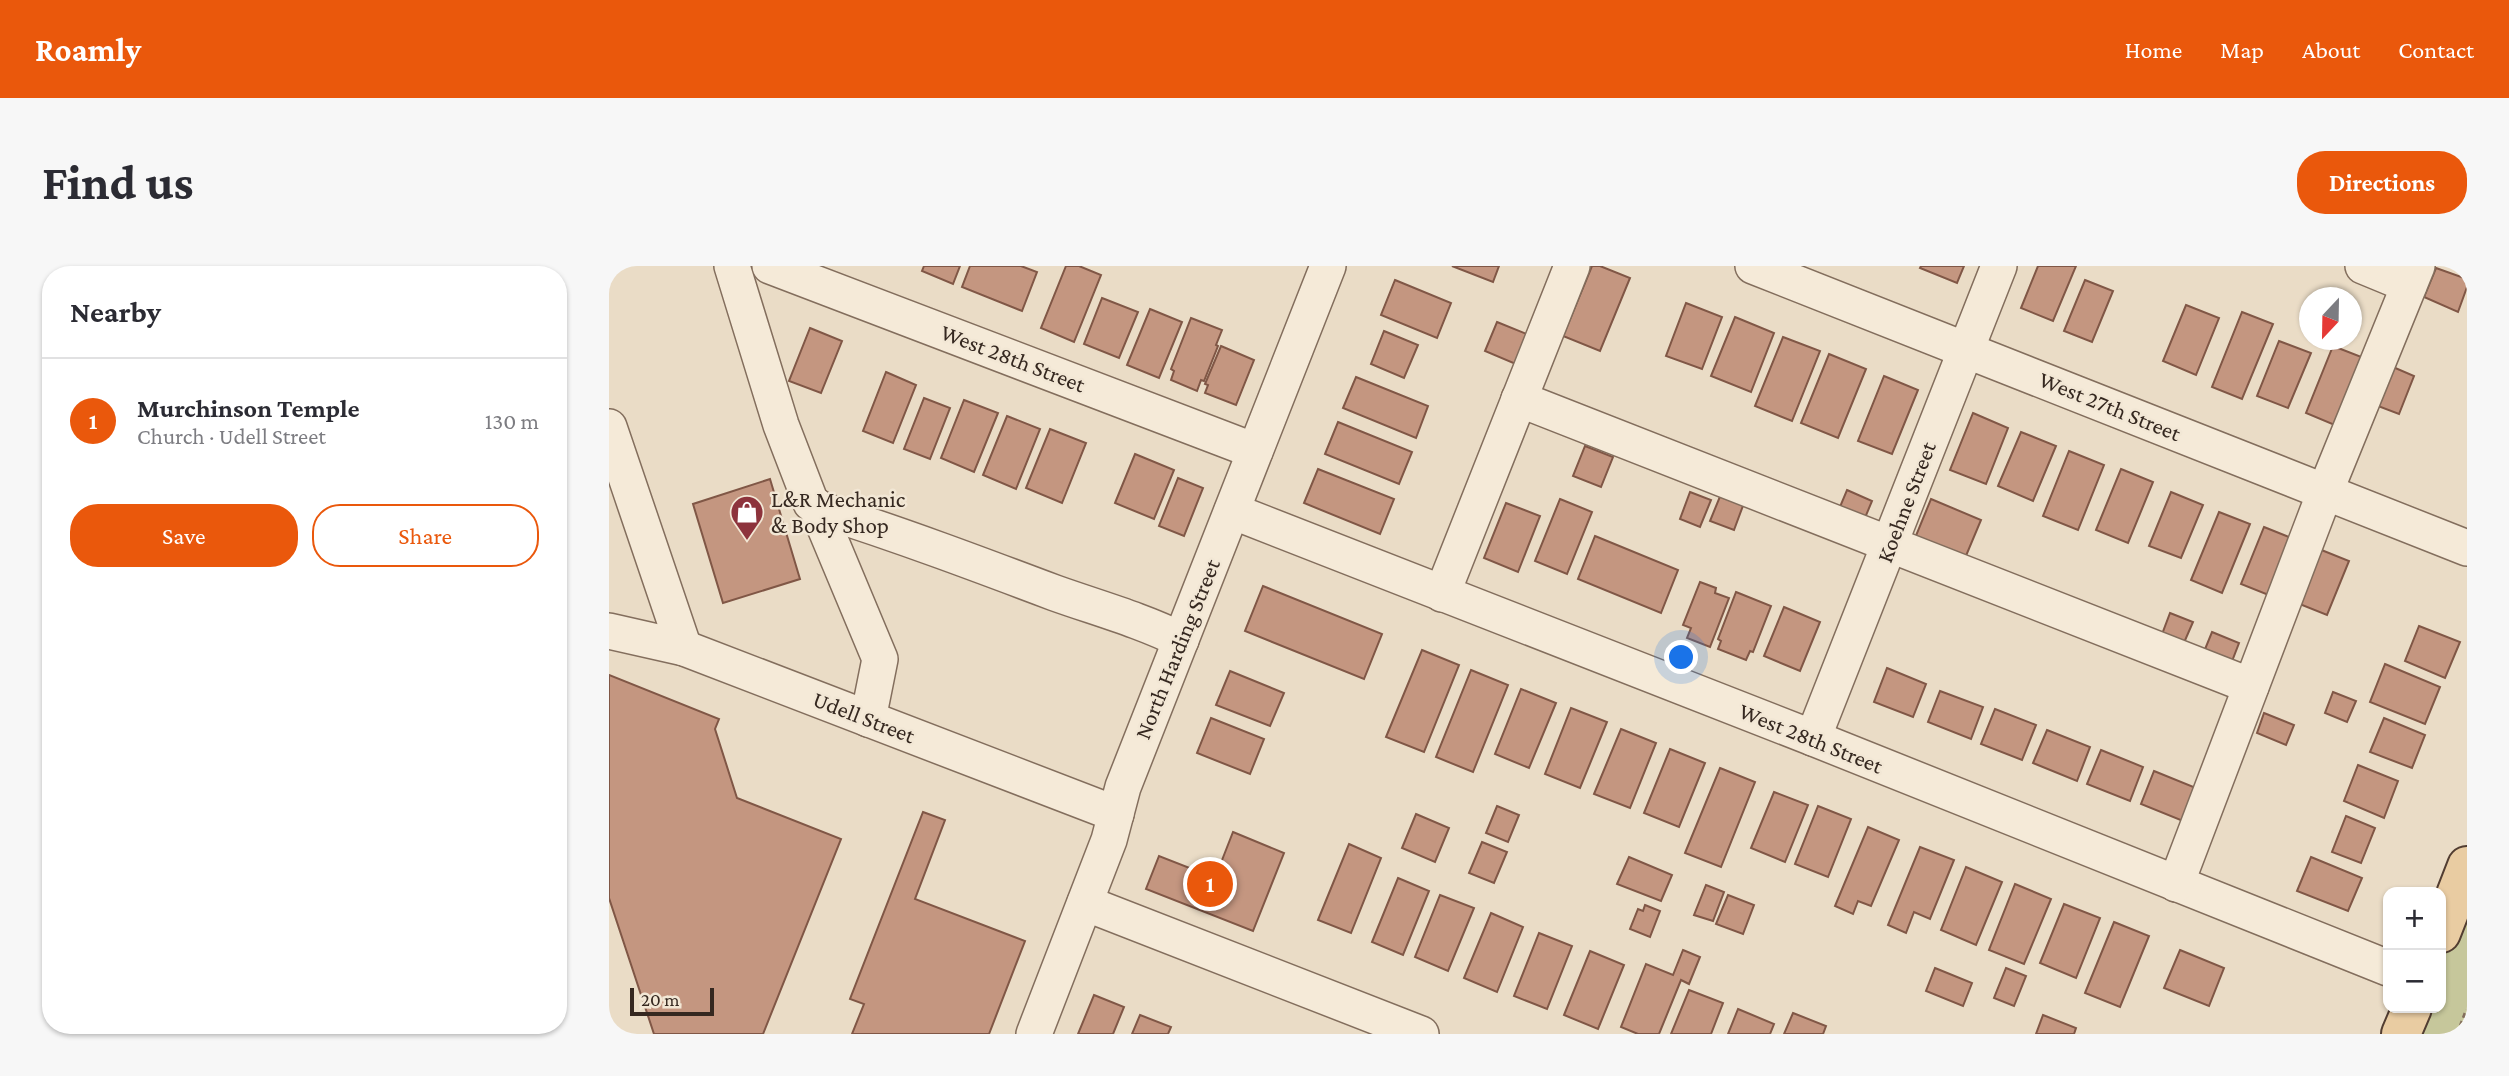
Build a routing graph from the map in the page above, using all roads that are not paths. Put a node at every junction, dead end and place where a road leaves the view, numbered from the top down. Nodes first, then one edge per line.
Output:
1 (732, 266) edge
2 (770, 266) edge
3 (1572, 266) edge
4 (1753, 266) edge
5 (1999, 266) edge
6 (2363, 266) edge
7 (1324, 267) edge
8 (2413, 275) edge
9 (1966, 349) junction
10 (1519, 399) junction
11 (609, 427) edge
12 (1255, 451) junction
13 (2325, 492) junction
14 (816, 506) junction
15 (1232, 511) junction
16 (1889, 545) junction
17 (2467, 548) edge
18 (1442, 594) junction
19 (609, 631) edge
20 (1181, 640) junction
21 (684, 648) junction
22 (2251, 686) junction
23 (868, 719) junction
24 (1813, 738) junction
25 (1116, 814) junction
26 (2467, 866) edge
27 (2176, 884) junction
28 (1085, 903) junction
29 (2446, 920) edge
30 (2383, 966) edge
31 (2409, 1013) edge
32 (1034, 1034) edge
33 (1421, 1034) edge
34 (2401, 1034) edge

1 - 14 street
2 - 12 street, West 28th Street
3 - 10 street
4 - 9 street, West 27th Street
5 - 9 street, Koehne Street
6 - 8 street
7 - 12 street, North Harding Street
8 - 13 street
9 - 13 street, West 27th Street
9 - 16 street, Koehne Street
10 - 16 street
10 - 18 street
11 - 21 street
12 - 15 street, North Harding Street
13 - 17 street, West 27th Street
13 - 22 street
14 - 20 street
14 - 23 street
15 - 18 street, West 28th Street
15 - 20 street, North Harding Street
16 - 22 street
16 - 24 street, Koehne Street
18 - 24 street, West 28th Street
19 - 21 street, Udell Street
20 - 25 street, North Harding Street
21 - 23 street, Udell Street
22 - 27 street
23 - 25 street, Udell Street
24 - 27 street, West 28th Street
25 - 28 street, North Harding Street
26 - 29 main road
27 - 30 street, West 28th Street
28 - 32 street, North Harding Street
28 - 33 street
31 - 34 main road

